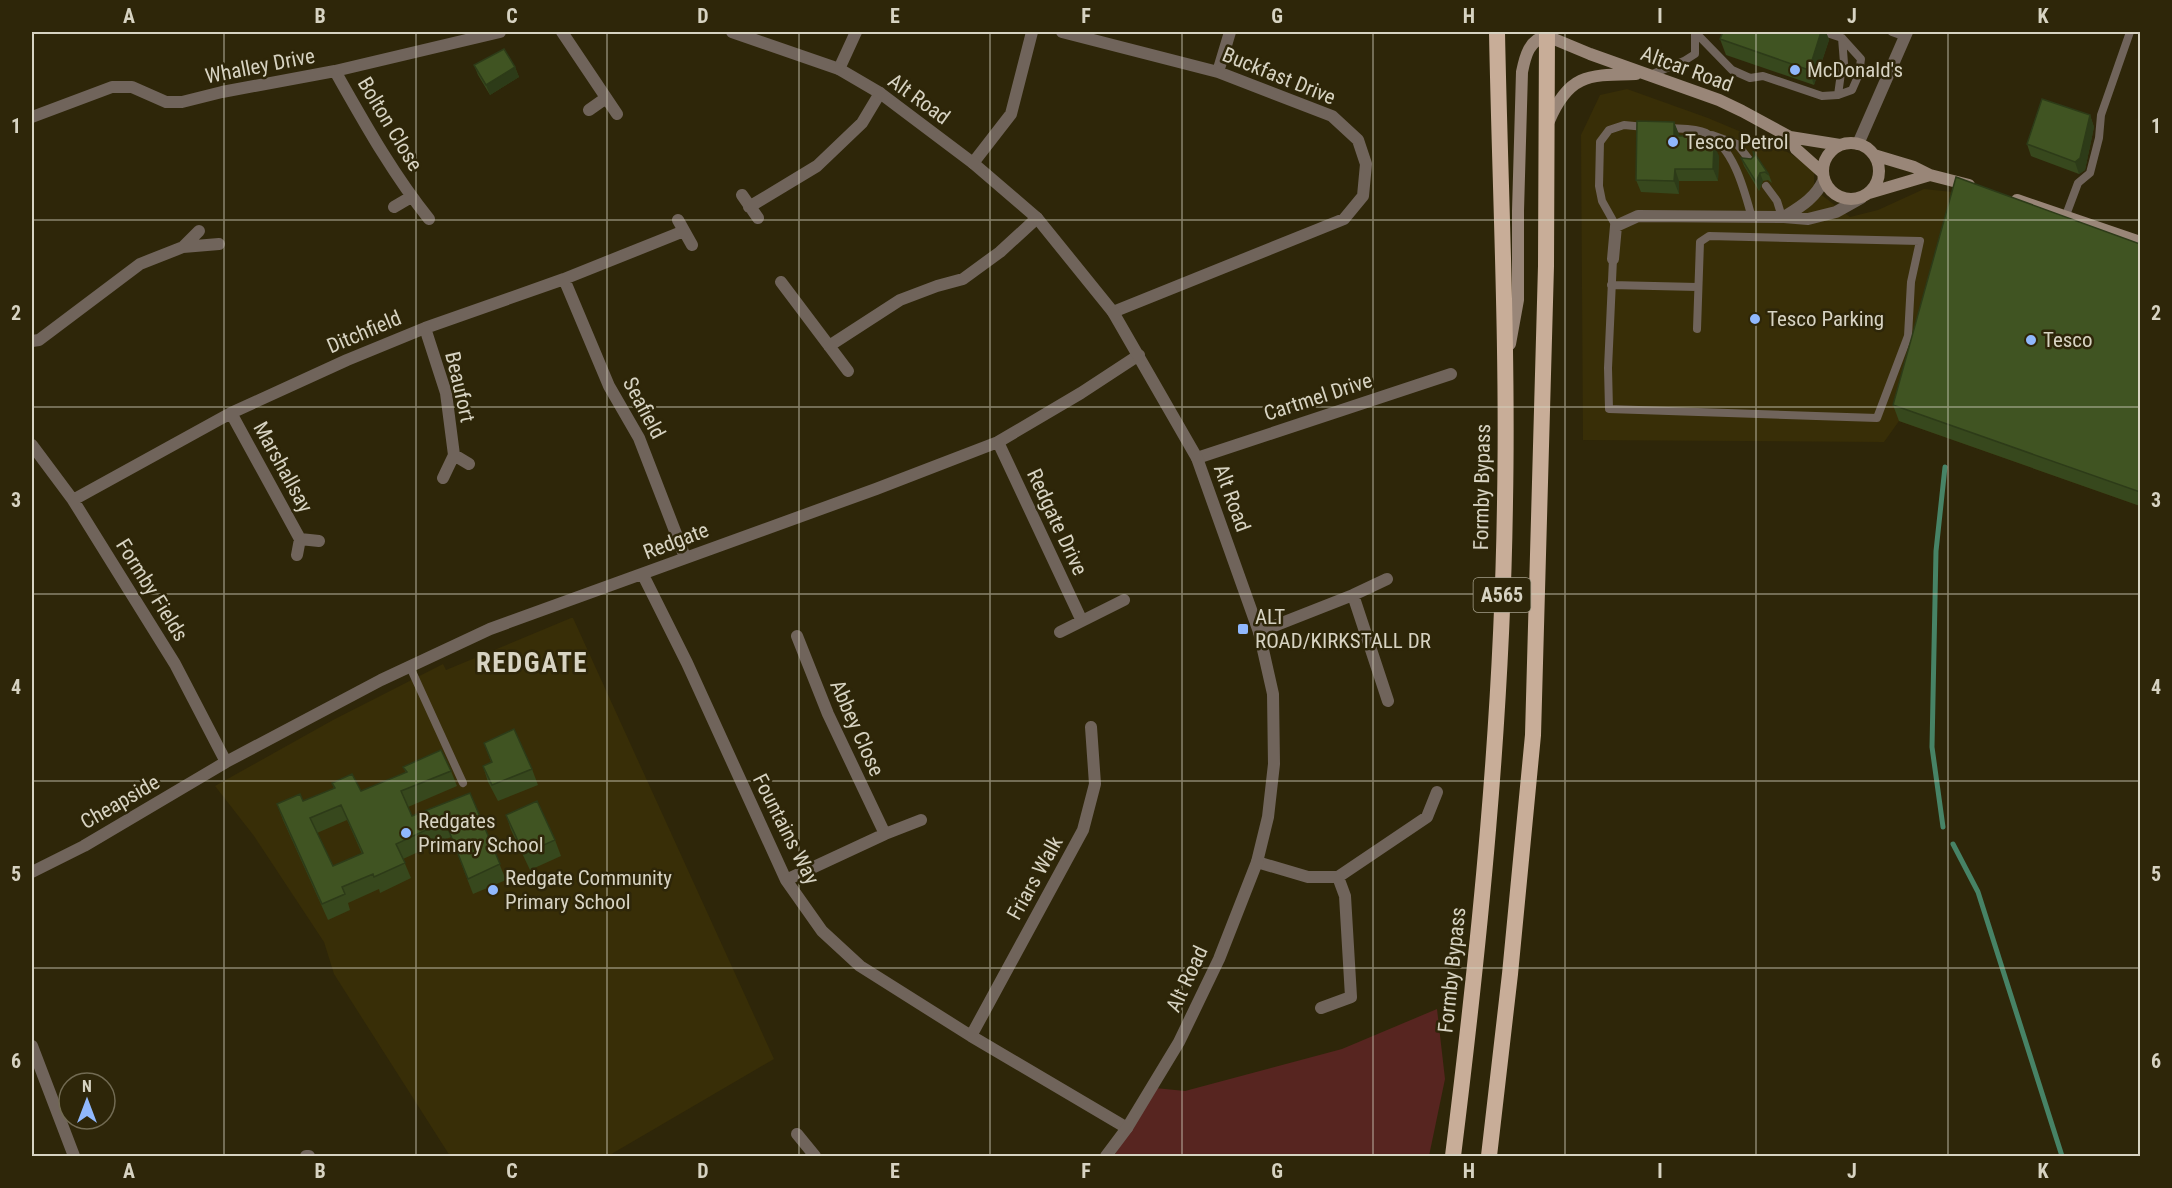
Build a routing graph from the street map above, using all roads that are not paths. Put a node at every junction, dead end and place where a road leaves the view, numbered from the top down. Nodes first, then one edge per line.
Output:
1 (500, 32) edge
2 (562, 32) edge
3 (732, 32) edge
4 (856, 32) edge
5 (1032, 32) edge
6 (1062, 32) edge
7 (1230, 32) edge
8 (1497, 32) edge
9 (1694, 32) edge
10 (1824, 32) edge
11 (1892, 32) edge
12 (2130, 32) edge
13 (1543, 33) edge
14 (1906, 34) edge
15 (1842, 38) junction
16 (839, 69) junction
17 (335, 71) junction
18 (1218, 72) junction
19 (1647, 75) junction
20 (880, 93) junction
21 (1839, 95) junction
22 (606, 98) junction
23 (589, 110) dead end
24 (617, 114) dead end
25 (32, 117) edge
26 (1547, 128) junction
27 (1705, 133) junction
28 (1790, 137) junction
29 (1858, 144) junction
30 (1840, 145) junction
31 (1874, 155) junction
32 (1751, 162) edge
33 (974, 163) junction
34 (1930, 175) junction
35 (1823, 176) junction
36 (1766, 186) dead end
37 (1977, 187) edge
38 (742, 195) dead end
39 (1865, 195) junction
40 (411, 197) junction
41 (2010, 198) edge
42 (394, 207) dead end
43 (749, 207) junction
44 (2066, 215) junction
45 (1783, 217) junction
46 (758, 218) dead end
47 (1037, 218) junction
48 (1752, 218) junction
49 (429, 219) dead end
50 (678, 220) dead end
51 (1616, 226) junction
52 (199, 231) dead end
53 (684, 231) junction
54 (2140, 242) edge
55 (219, 244) dead end
56 (692, 245) dead end
57 (183, 247) junction
58 (1613, 259) joint
59 (564, 279) junction
60 (781, 282) dead end
61 (1611, 285) junction
62 (1697, 287) junction
63 (1113, 312) junction
64 (425, 328) junction
65 (1697, 329) dead end
66 (32, 341) edge
67 (829, 346) junction
68 (1138, 355) junction
69 (848, 371) dead end
70 (1505, 372) junction
71 (1451, 374) dead end
72 (231, 413) junction
73 (998, 442) junction
74 (32, 445) edge
75 (454, 455) junction
76 (1197, 458) junction
77 (469, 465) dead end
78 (443, 478) dead end
79 (73, 500) junction
80 (300, 539) junction
81 (319, 542) dead end
82 (297, 555) dead end
83 (685, 557) junction
84 (643, 575) junction
85 (1387, 579) dead end
86 (1353, 595) junction
87 (1124, 600) dead end
88 (1081, 619) junction
89 (1060, 632) dead end
90 (1259, 632) junction
91 (797, 636) dead end
92 (410, 667) junction
93 (1388, 701) dead end
94 (1091, 727) dead end
95 (226, 762) junction
96 (463, 783) dead end
97 (1437, 792) dead end
98 (921, 820) dead end
99 (885, 834) junction
100 (1257, 862) junction
101 (32, 872) edge
102 (1338, 877) junction
103 (786, 880) junction
104 (1321, 1008) dead end
105 (971, 1036) junction
106 (32, 1046) edge
107 (1127, 1128) junction
108 (797, 1134) dead end
109 (74, 1156) edge
110 (815, 1156) edge
111 (1106, 1156) edge
112 (1453, 1156) edge
113 (1489, 1156) edge

1 - 17 street, Whalley Drive
2 - 22 street
3 - 16 street, Alt Road
4 - 16 street
5 - 33 street
6 - 18 street, Buckfast Drive
7 - 18 street
8 - 70 highway, Formby Bypass / A565
9 - 19 lane
9 - 21 lane
10 - 15 lane
11 - 14 lane
12 - 44 lane
13 - 19 main road, Altcar Road
13 - 26 highway, A565
13 - 70 main road
14 - 29 street
15 - 21 lane
15 - 21 lane
16 - 20 street, Alt Road
17 - 25 street, Whalley Drive
17 - 40 street, Bolton Close
18 - 63 street, Buckfast Drive
19 - 26 main road
19 - 28 main road, Altcar Road
20 - 33 street, Alt Road
20 - 43 street
22 - 23 street
22 - 24 street
26 - 113 highway, A565
27 - 32 lane
27 - 48 lane
27 - 51 lane
28 - 30 main road, Altcar Road
28 - 35 main road, Altcar Road
29 - 30 main road
29 - 31 main road
30 - 35 main road
31 - 34 main road
31 - 39 main road
33 - 47 street, Alt Road
34 - 37 main road
34 - 39 main road
35 - 39 main road
35 - 45 street
36 - 45 lane
38 - 43 street
39 - 45 street
40 - 42 street, Bolton Close
40 - 49 street, Bolton Close
41 - 44 main road
43 - 46 street
44 - 54 main road
45 - 48 street
47 - 63 street, Alt Road
47 - 67 street
48 - 51 street
50 - 53 street
51 - 58 street
52 - 57 street
53 - 56 street
53 - 59 street, Ditchfield
55 - 57 street
57 - 66 street
58 - 61 lane
59 - 64 street, Ditchfield
59 - 83 street, Seafield
60 - 67 street
61 - 62 lane
61 - 62 lane
62 - 65 lane
63 - 68 street, Alt Road
64 - 72 street, Ditchfield
64 - 75 street, Beaufort
67 - 69 street
68 - 73 street, Redgate
68 - 76 street, Alt Road
70 - 112 highway, Formby Bypass / A565
71 - 76 street, Cartmel Drive
72 - 79 street, Ditchfield
72 - 80 street, Marshallsay
73 - 83 street, Redgate
73 - 88 street, Redgate Drive
74 - 79 street, Formby Fields
75 - 77 street, Beaufort
75 - 78 street, Beaufort
76 - 90 street, Alt Road
79 - 95 street, Formby Fields
80 - 81 street, Marshallsay
80 - 82 street, Marshallsay
83 - 84 street, Redgate
84 - 92 street, Redgate
84 - 103 street, Fountains Way
85 - 86 street
86 - 90 street
86 - 93 street
87 - 88 street
88 - 89 street
90 - 100 street, Alt Road
91 - 99 street, Abbey Close
92 - 95 street, Redgate
92 - 96 lane
94 - 105 street, Friars Walk
95 - 101 street, Cheapside
97 - 102 street
98 - 99 street
99 - 103 street
100 - 102 street
100 - 107 street, Alt Road
102 - 104 street
103 - 105 street, Fountains Way
105 - 107 street, Fountains Way
106 - 109 street
107 - 111 street, Alt Road
108 - 110 street

